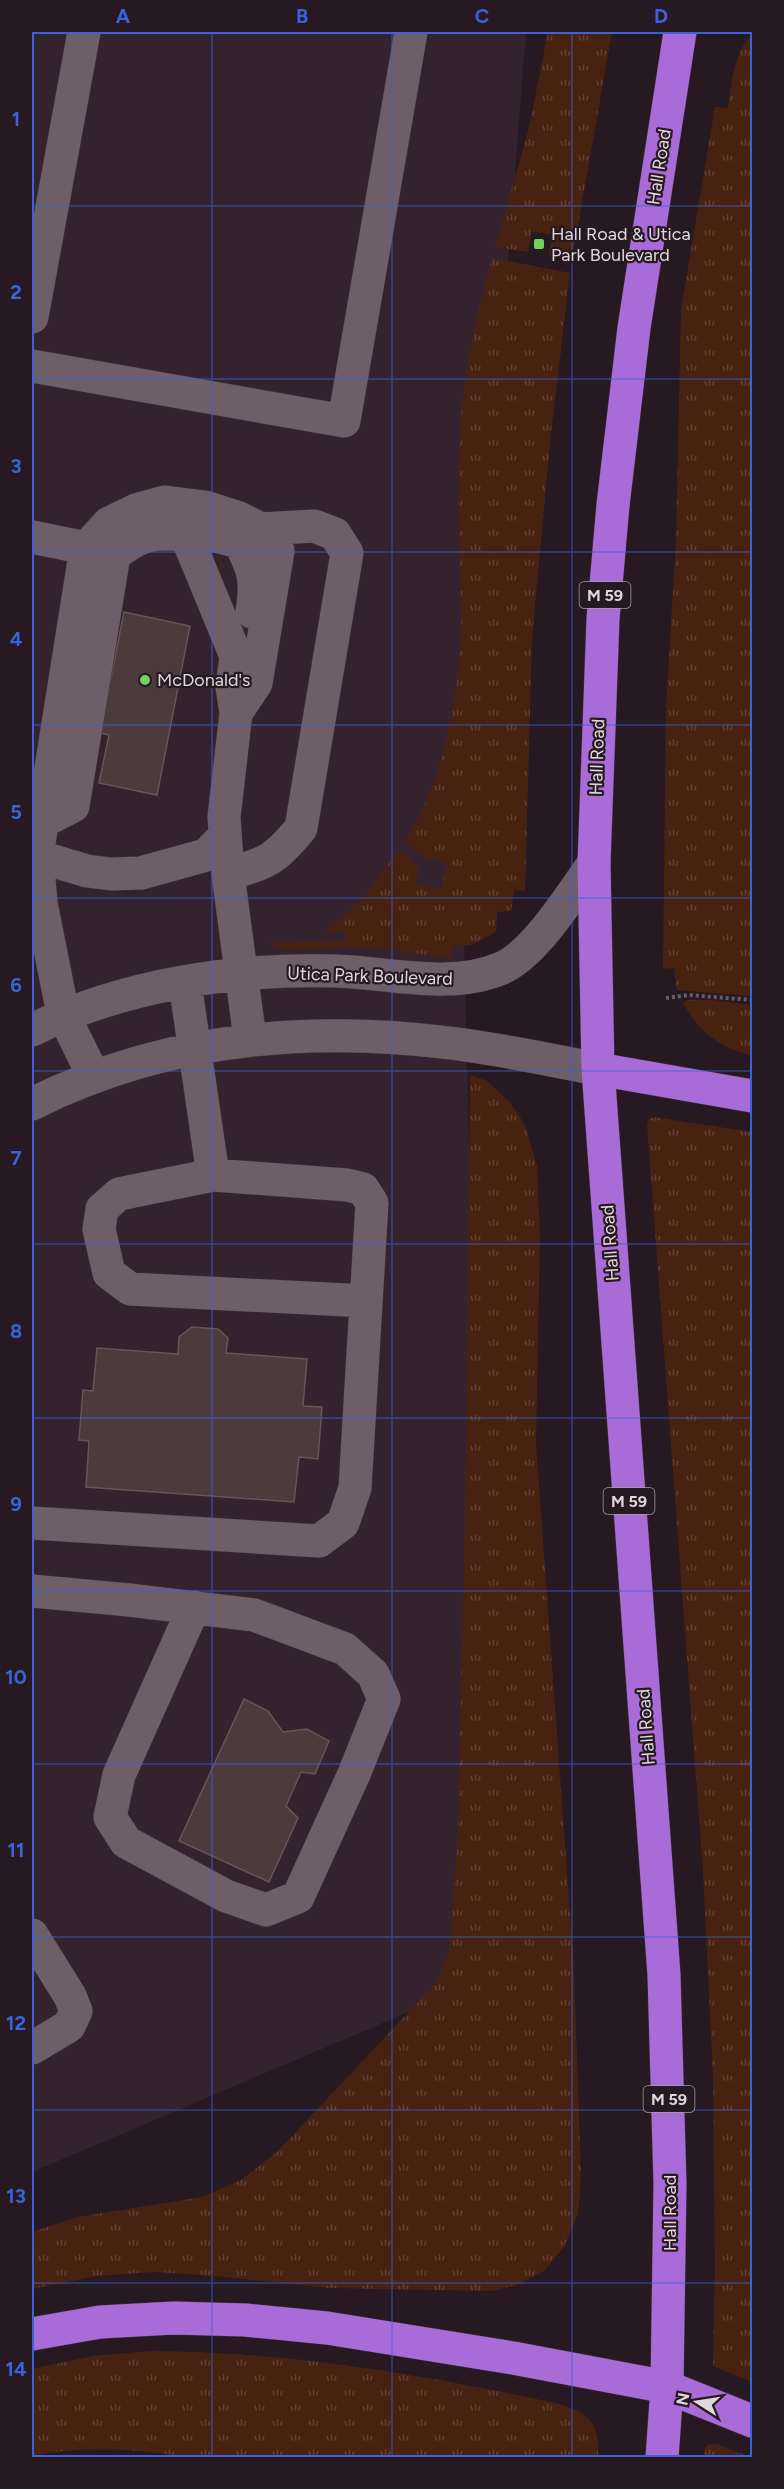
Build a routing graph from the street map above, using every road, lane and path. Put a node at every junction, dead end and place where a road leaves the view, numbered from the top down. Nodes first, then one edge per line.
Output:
1 (84, 32) edge
2 (411, 32) edge
3 (680, 32) edge
4 (32, 318) edge
5 (32, 366) edge
6 (261, 529) junction
7 (186, 535) junction
8 (32, 537) edge
9 (86, 548) junction
10 (236, 656) junction
11 (236, 713) junction
12 (42, 822) junction
13 (224, 837) junction
14 (37, 856) junction
15 (594, 863) junction
16 (228, 874) junction
17 (242, 975) junction
18 (185, 983) junction
19 (666, 998) dead end
20 (753, 1000) edge
21 (63, 1014) junction
22 (32, 1030) edge
23 (250, 1039) junction
24 (195, 1047) junction
25 (598, 1069) junction
26 (94, 1077) junction
27 (753, 1096) edge
28 (32, 1104) edge
29 (213, 1175) junction
30 (366, 1301) junction
31 (32, 1523) edge
32 (32, 1591) edge
33 (194, 1607) junction
34 (32, 1935) edge
35 (32, 2048) edge
36 (32, 2334) edge
37 (667, 2387) junction
38 (753, 2421) edge
39 (662, 2457) edge

1 - 4 street
2 - 5 street
3 - 15 highway, Hall Road / M 59
6 - 9 street
6 - 11 street
6 - 16 street
7 - 10 street
7 - 10 street
7 - 12 street
8 - 9 street
9 - 12 street
10 - 11 street
11 - 13 street
12 - 14 street
13 - 14 street
13 - 16 street
14 - 21 street
15 - 17 street, Utica Park Boulevard
15 - 25 highway, Hall Road / M 59
16 - 17 street
17 - 18 street, Utica Park Boulevard
17 - 23 street
18 - 21 street, Utica Park Boulevard
18 - 24 street
19 - 20 path
21 - 22 street, Utica Park Boulevard
21 - 26 street
23 - 24 street
23 - 25 street
24 - 26 street
24 - 29 street
25 - 27 highway
25 - 37 highway, Hall Road / M 59
26 - 28 street
29 - 30 street
29 - 30 street
30 - 31 street
32 - 33 street
33 - 33 street
34 - 35 street
36 - 37 highway
37 - 38 highway
37 - 39 highway, Hall Road / M 59

